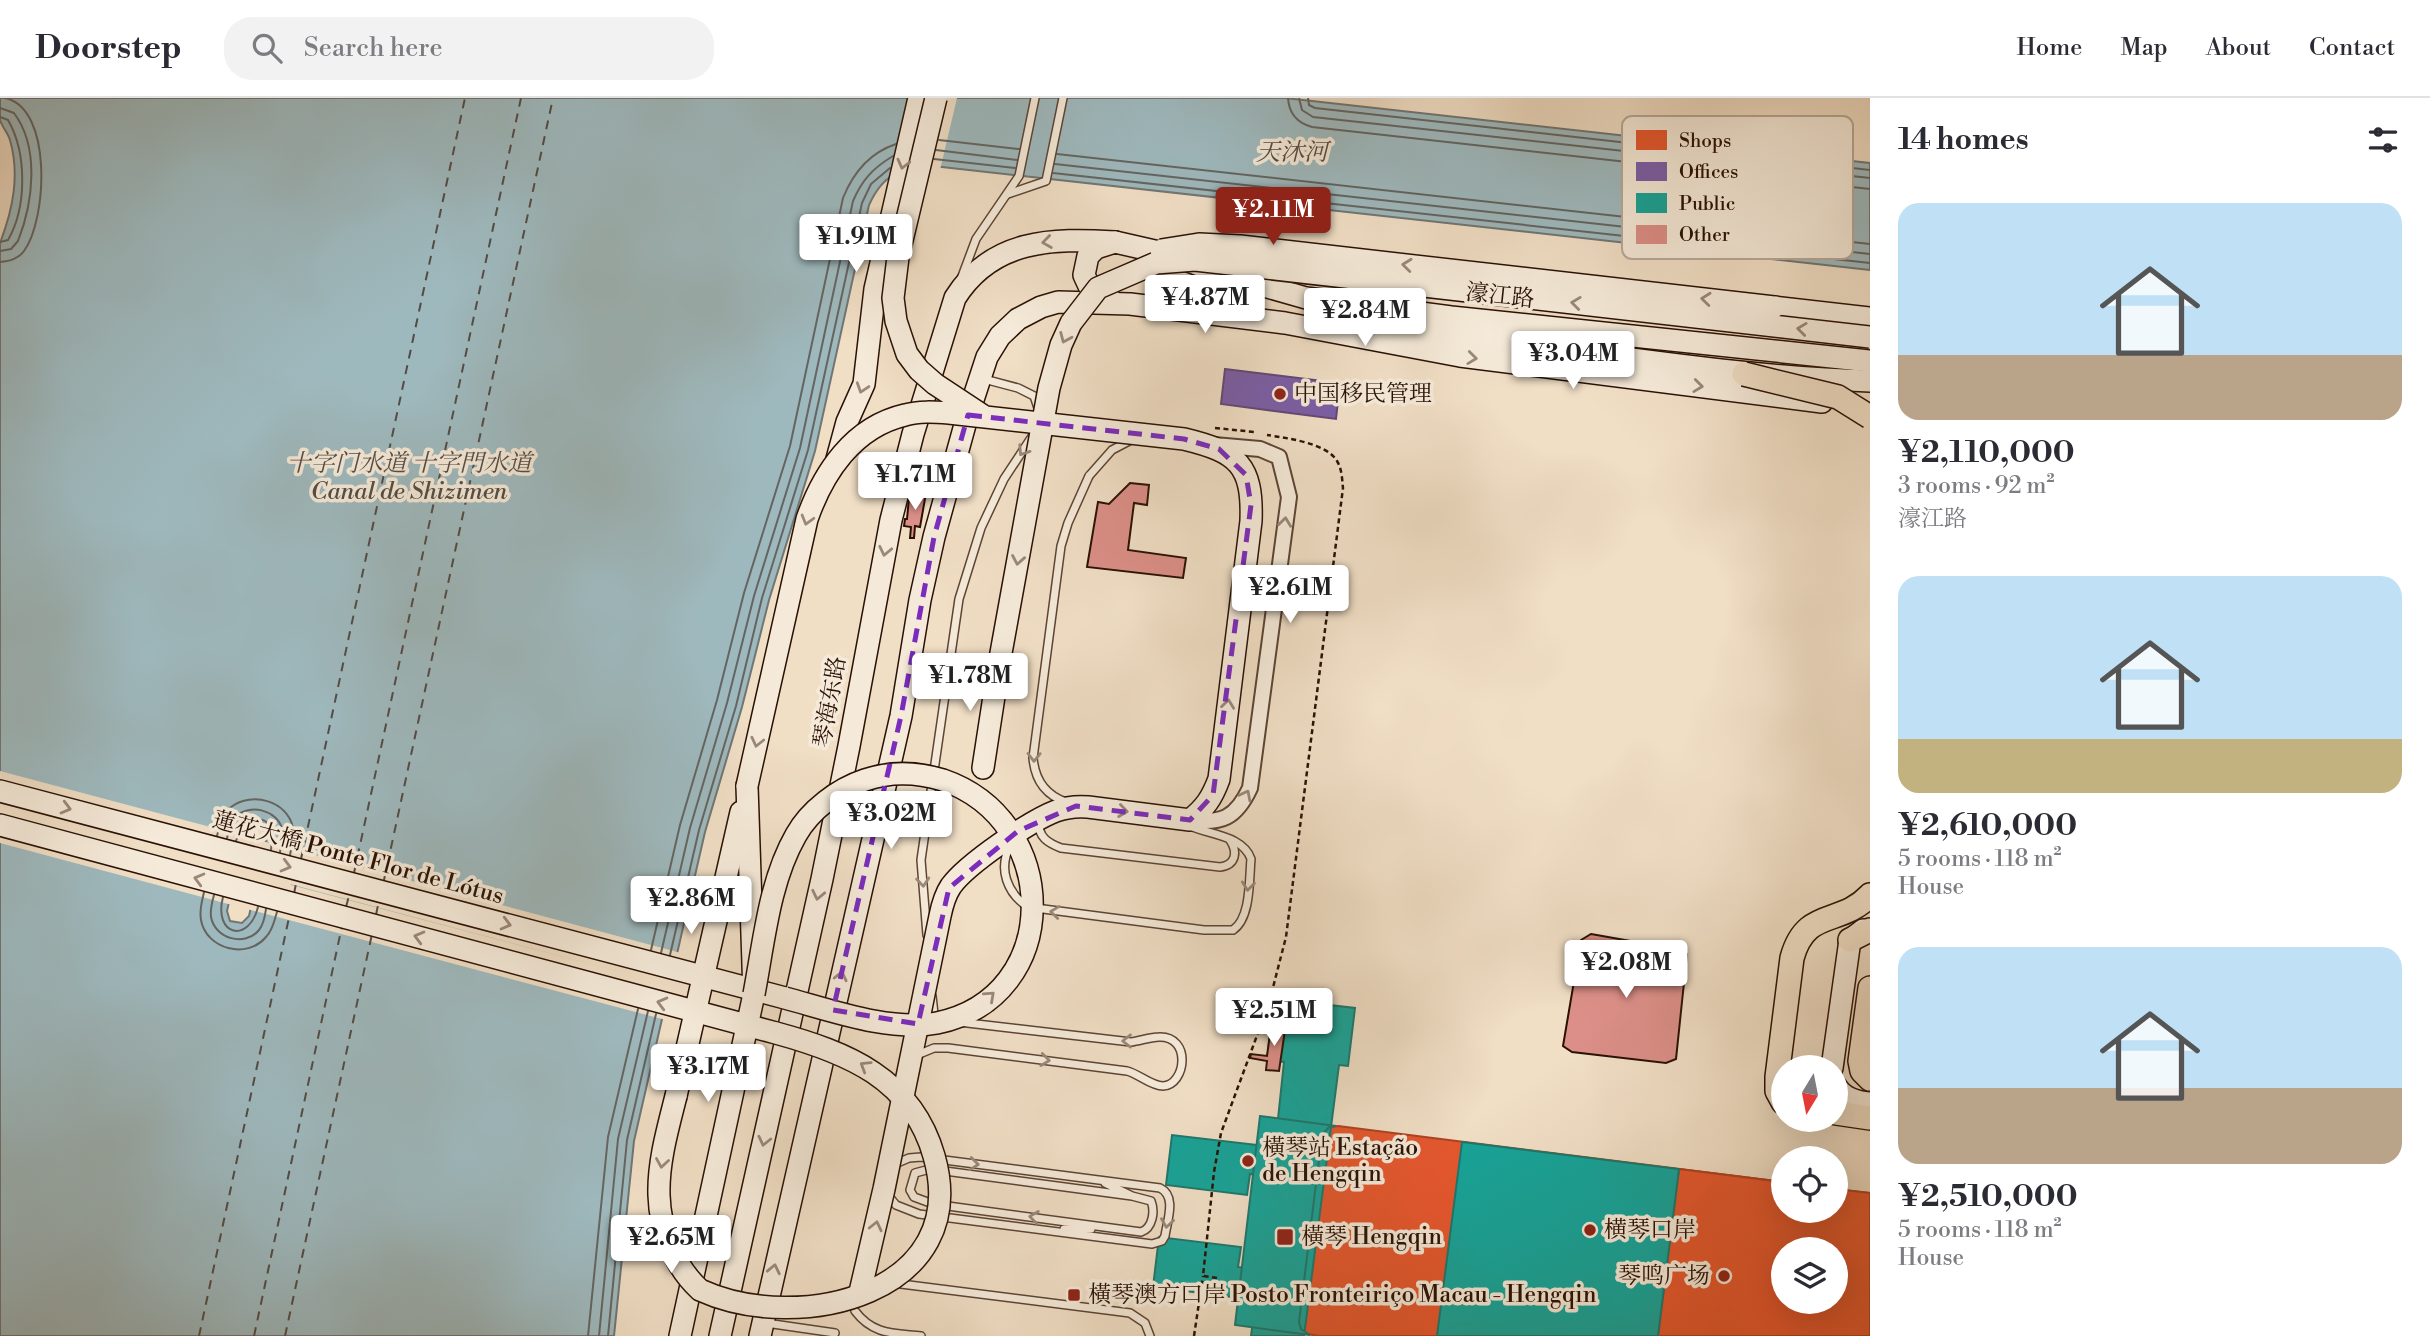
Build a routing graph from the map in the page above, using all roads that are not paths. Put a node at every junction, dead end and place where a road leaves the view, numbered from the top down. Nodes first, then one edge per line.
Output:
1 (919, 98) edge
2 (936, 98) edge
3 (1035, 98) edge
4 (1063, 98) edge
5 (1007, 194) junction
6 (1115, 242) junction
7 (1098, 288) junction
8 (956, 298) junction
9 (1130, 304) junction
10 (1870, 318) edge
11 (1285, 323) junction
12 (1450, 326) junction
13 (1870, 337) edge
14 (1870, 361) edge
15 (983, 367) junction
16 (1744, 374) junction
17 (1870, 381) edge
18 (1870, 408) edge
19 (1870, 417) edge
20 (987, 418) junction
21 (1209, 436) junction
22 (1131, 440) dead end
23 (837, 459) junction
24 (983, 768) dead end
25 (747, 786) junction
26 (0, 790) edge
27 (1088, 807) junction
28 (1044, 816) junction
29 (1182, 819) junction
30 (0, 825) edge
31 (1018, 831) junction
32 (1230, 839) junction
33 (348, 883) junction
34 (1870, 895) edge
35 (340, 916) junction
36 (1870, 925) edge
37 (1860, 935) edge
38 (1870, 988) edge
39 (754, 994) junction
40 (928, 1006) junction
41 (1780, 1055) edge
42 (1835, 1055) edge
43 (910, 1063) junction
44 (1870, 1079) edge
45 (1848, 1097) edge
46 (1870, 1103) edge
47 (1848, 1115) edge
48 (1870, 1118) edge
49 (1100, 1180) junction
50 (886, 1181) junction
51 (1132, 1196) junction
52 (1032, 1228) junction
53 (1119, 1229) junction
54 (858, 1302) junction
55 (761, 1329) edge
56 (843, 1334) edge
57 (680, 1336) edge
58 (720, 1336) edge
59 (921, 1336) edge
60 (1150, 1336) edge

1 -> 23 main road
2 - 20 main road, bridge
3 - 5 lane
4 - 5 lane
5 - 8 lane
6 -> 8 main road, 琴海东路
6 - 9 main road
6 - 12 main road, 濠江路
10 -> 7 main road, bridge
13 -> 7 main road, bridge
7 -> 24 main road, bridge
8 -> 58 main road, 琴海东路
9 - 11 main road
9 - 15 main road
11 - 12 main road
11 -> 18 main road
12 - 14 main road, 濠江路
12 - 16 main road, 濠江路
15 -> 40 lane
55 -> 15 main road
16 - 17 main road, 濠江路, bridge
16 - 19 main road, bridge
20 - 21 main road, 蓮花大橋 Ponte Flor de Lótus, bridge
20 - 23 main road, 蓮花大橋 Ponte Flor de Lótus, bridge
29 -> 21 main road, 蓮花大橋 Ponte Flor de Lótus, bridge
29 -> 21 street, bridge
22 -> 27 lane, bridge
23 -> 25 main road, 蓮花大橋 Ponte Flor de Lótus, bridge
25 -> 35 main road, 蓮花大橋 Ponte Flor de Lótus, bridge
25 - 39 main road, 蓮花大橋 Ponte Flor de Lótus, bridge
26 -> 33 main road, 蓮花大橋 Ponte Flor de Lótus
27 - 28 main road, bridge
27 -> 29 main road, bridge
28 - 31 main road, bridge
28 - 32 lane, bridge
29 - 32 lane, bridge
35 -> 30 main road, 蓮花大橋 Ponte Flor de Lótus
32 -> 31 lane, bridge
31 - 40 main road, bridge
33 - 35 main road
33 -> 39 main road, 蓮花大橋 Ponte Flor de Lótus, bridge
34 - 41 main road
36 - 37 main road
37 - 42 main road
38 - 44 main road
39 - 57 main road, 蓮花大橋 Ponte Flor de Lótus, bridge
40 - 43 main road, bridge
43 -> 40 lane, bridge
43 - 50 main road, bridge
45 - 46 main road
47 - 48 main road
50 -> 49 lane, bridge
49 - 51 lane
49 -> 52 lane
50 - 52 lane, bridge
54 -> 50 main road, bridge
51 - 53 lane
53 -> 51 lane, bridge
52 - 53 lane
54 - 56 main road
54 - 59 lane
54 - 60 lane, bridge
55 - 56 lane

